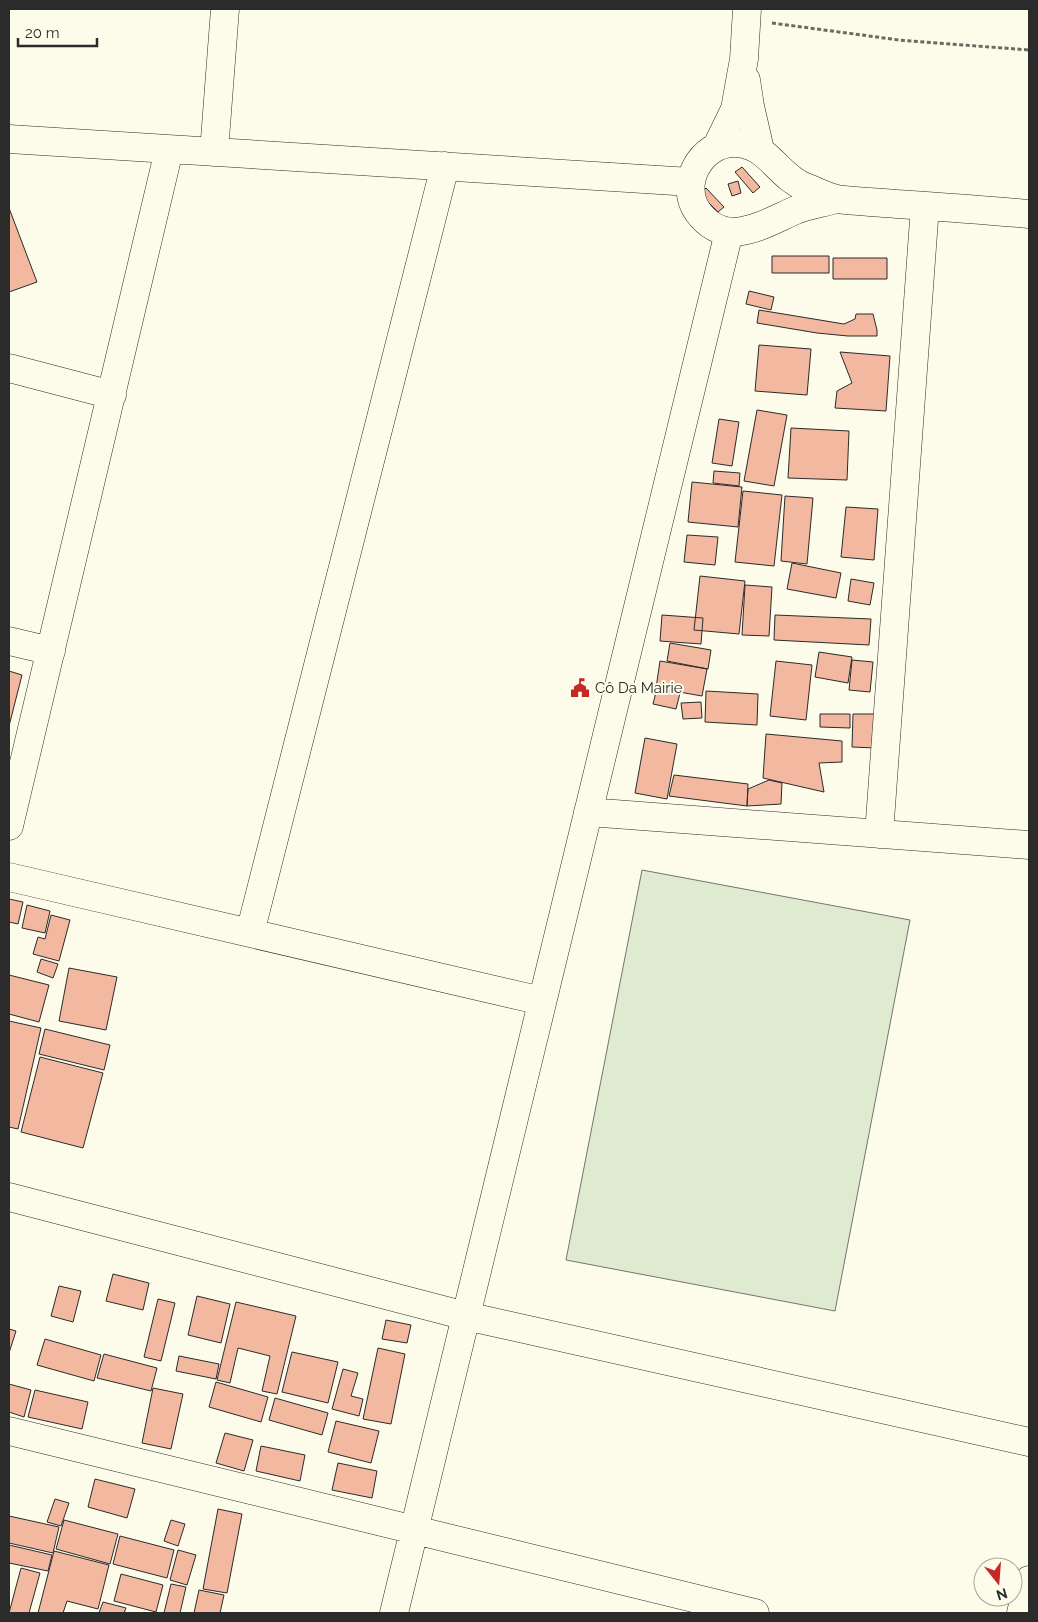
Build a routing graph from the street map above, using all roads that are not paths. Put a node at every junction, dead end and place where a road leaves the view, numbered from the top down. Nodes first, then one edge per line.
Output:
1 (225, 9) edge
2 (747, 14) edge
3 (744, 59) junction
4 (9, 139) edge
5 (717, 146) junction
6 (170, 150) junction
7 (214, 152) junction
8 (768, 158) junction
9 (445, 166) junction
10 (691, 182) junction
11 (836, 199) junction
12 (925, 206) junction
13 (1029, 214) edge
14 (738, 232) junction
15 (9, 368) edge
16 (112, 395) junction
17 (9, 641) edge
18 (50, 651) junction
19 (588, 812) junction
20 (9, 826) edge
21 (879, 834) junction
22 (1029, 845) edge
23 (9, 877) edge
24 (250, 933) junction
25 (542, 1001) junction
26 (9, 1197) edge
27 (466, 1316) junction
28 (9, 1431) edge
29 (1029, 1442) edge
30 (414, 1530) junction
31 (1029, 1580) edge
32 (394, 1613) edge
33 (755, 1613) edge
34 (1021, 1613) edge

1 - 7 street
2 - 3 street
3 - 5 street
3 - 8 street
4 - 6 street
5 - 8 street
5 - 10 street
6 - 7 street
6 - 16 street
7 - 9 street
8 - 11 street
8 - 14 street
9 - 10 street
9 - 24 street
10 - 14 street
11 - 12 street
11 - 14 street
12 - 13 street
12 - 21 street
14 - 19 street
15 - 16 street
16 - 18 street
17 - 18 street
18 - 20 street
19 - 21 street
19 - 25 street
21 - 22 street
23 - 24 street
24 - 25 street
25 - 27 street
26 - 27 street
27 - 29 street
27 - 30 street
28 - 30 street
30 - 32 street
30 - 33 street
31 - 34 street

